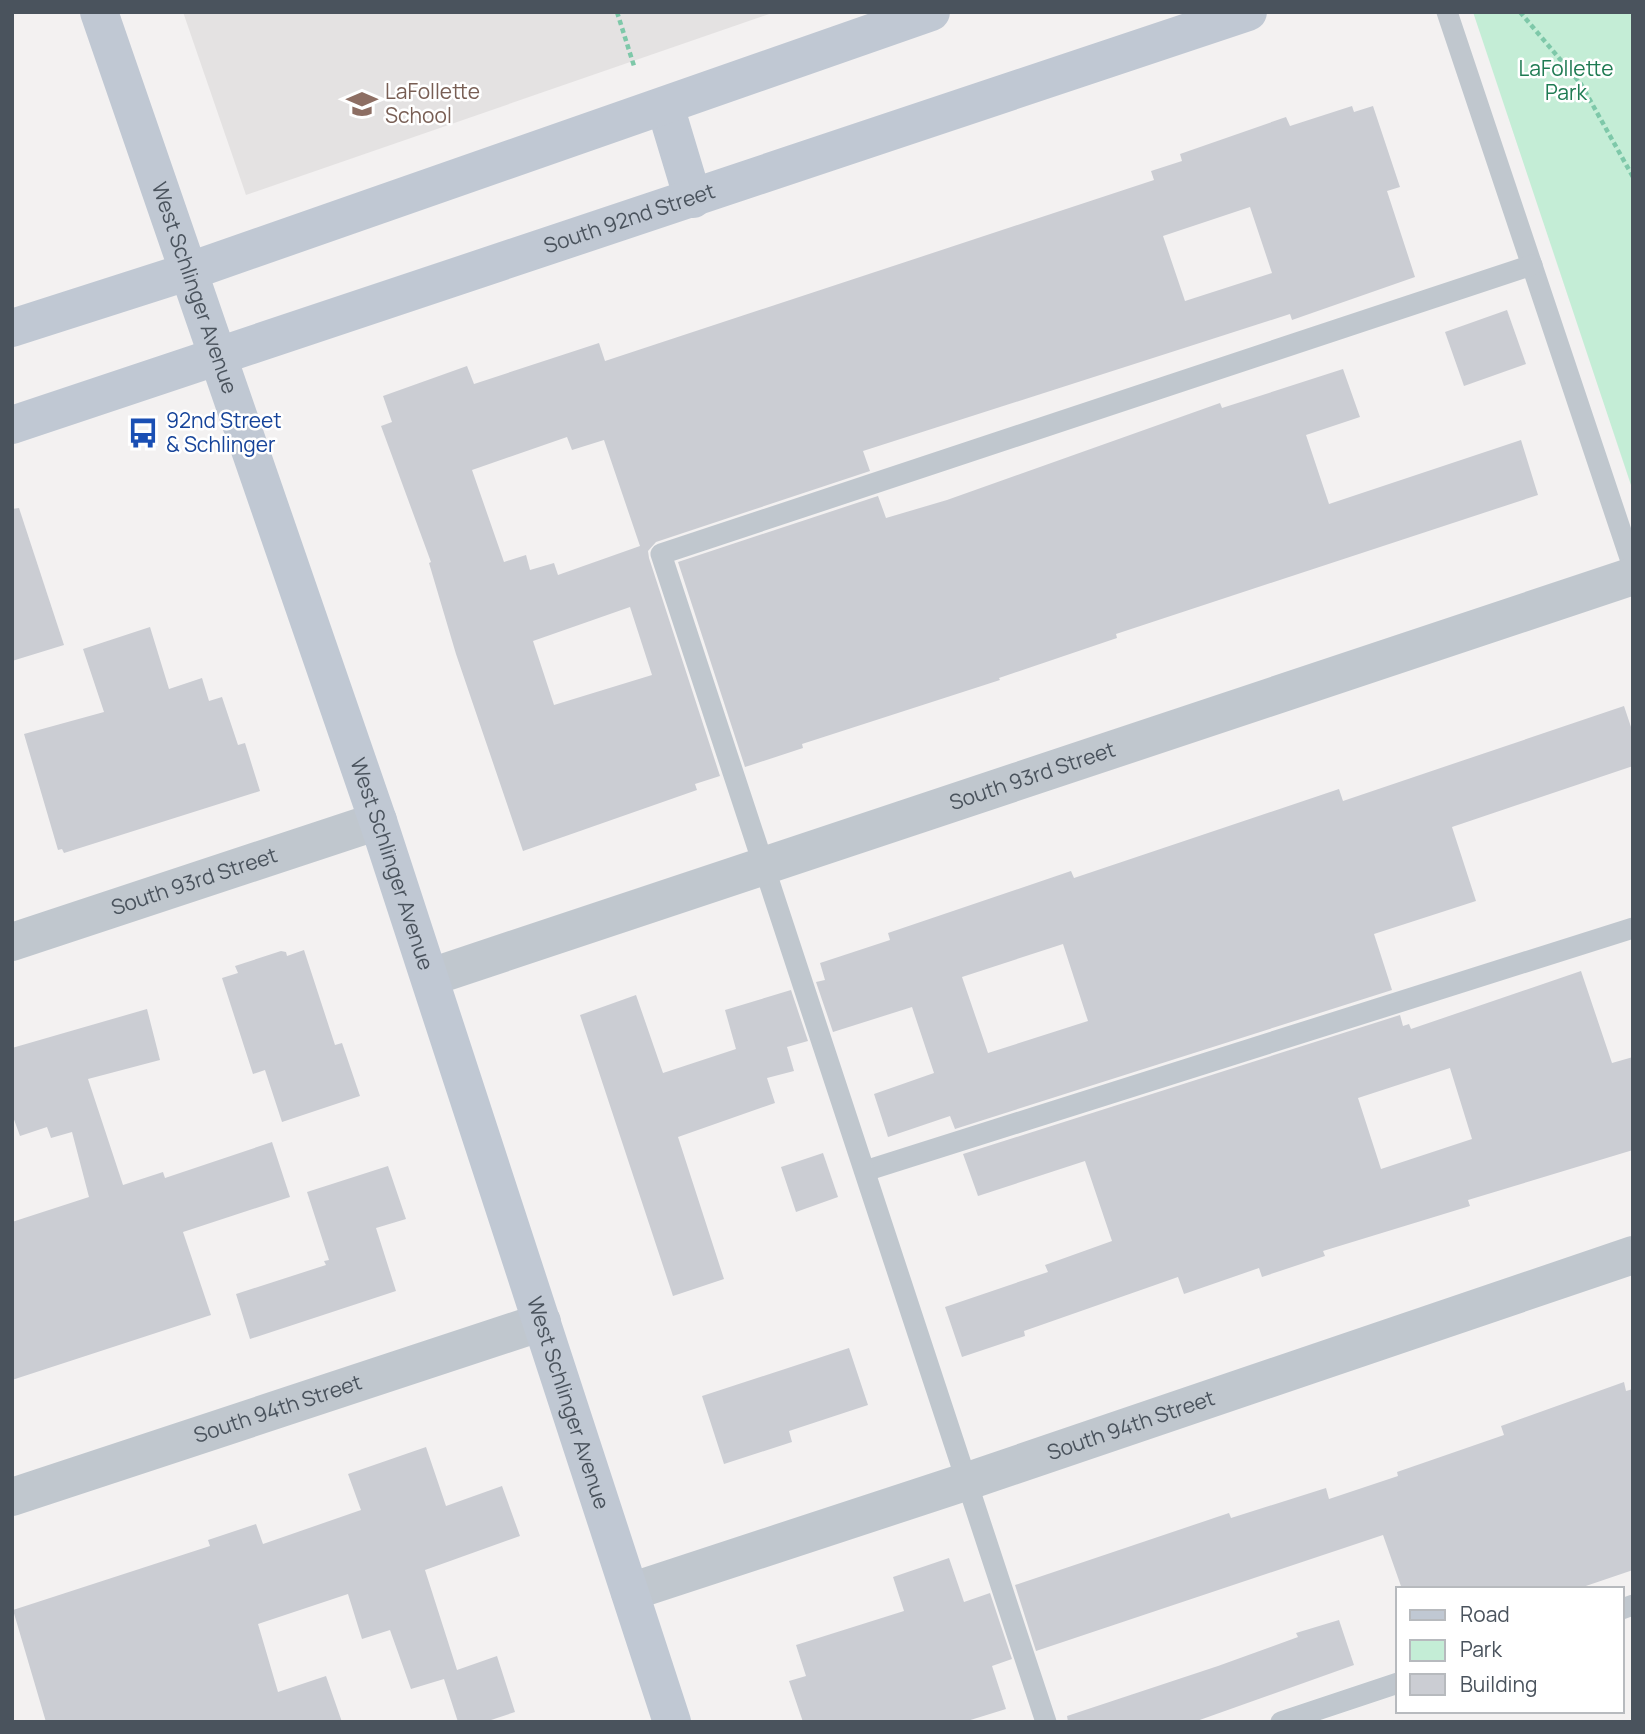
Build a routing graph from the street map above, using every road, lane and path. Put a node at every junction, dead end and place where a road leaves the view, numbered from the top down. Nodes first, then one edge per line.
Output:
1 (99, 12) edge
2 (617, 12) edge
3 (931, 12) edge
4 (1248, 12) edge
5 (1447, 12) edge
6 (1520, 12) edge
7 (634, 66) dead end
8 (664, 106) junction
9 (1633, 177) edge
10 (693, 199) junction
11 (1532, 265) junction
12 (190, 271) junction
13 (12, 328) edge
14 (220, 358) junction
15 (12, 425) edge
16 (1633, 567) edge
17 (1633, 576) edge
18 (379, 821) junction
19 (763, 866) junction
20 (1633, 928) edge
21 (12, 942) edge
22 (431, 977) junction
23 (865, 1171) junction
24 (1633, 1255) edge
25 (542, 1322) junction
26 (968, 1481) junction
27 (12, 1497) edge
28 (629, 1591) junction
29 (1396, 1684) edge
30 (672, 1722) edge
31 (1046, 1722) edge
32 (1281, 1722) edge

1 - 12 street, West Schlinger Avenue
2 - 7 path
3 - 8 street
4 - 10 street, South 92nd Street
5 - 11 lane
6 - 9 path
8 - 10 street
8 - 12 street
10 - 14 street, South 92nd Street
11 - 16 lane
11 - 19 lane
12 - 13 street
12 - 14 street, West Schlinger Avenue
14 - 15 street, South 92nd Street
14 - 18 street, West Schlinger Avenue
17 - 19 street, South 93rd Street
18 - 21 street, South 93rd Street
18 - 22 street, West Schlinger Avenue
19 - 22 street, South 93rd Street
19 - 23 lane
20 - 23 lane
22 - 25 street, West Schlinger Avenue
23 - 26 lane
24 - 26 street, South 94th Street
25 - 27 street, South 94th Street
25 - 28 street, West Schlinger Avenue
26 - 28 street, South 94th Street
26 - 31 lane
28 - 30 street, West Schlinger Avenue
29 - 32 lane

